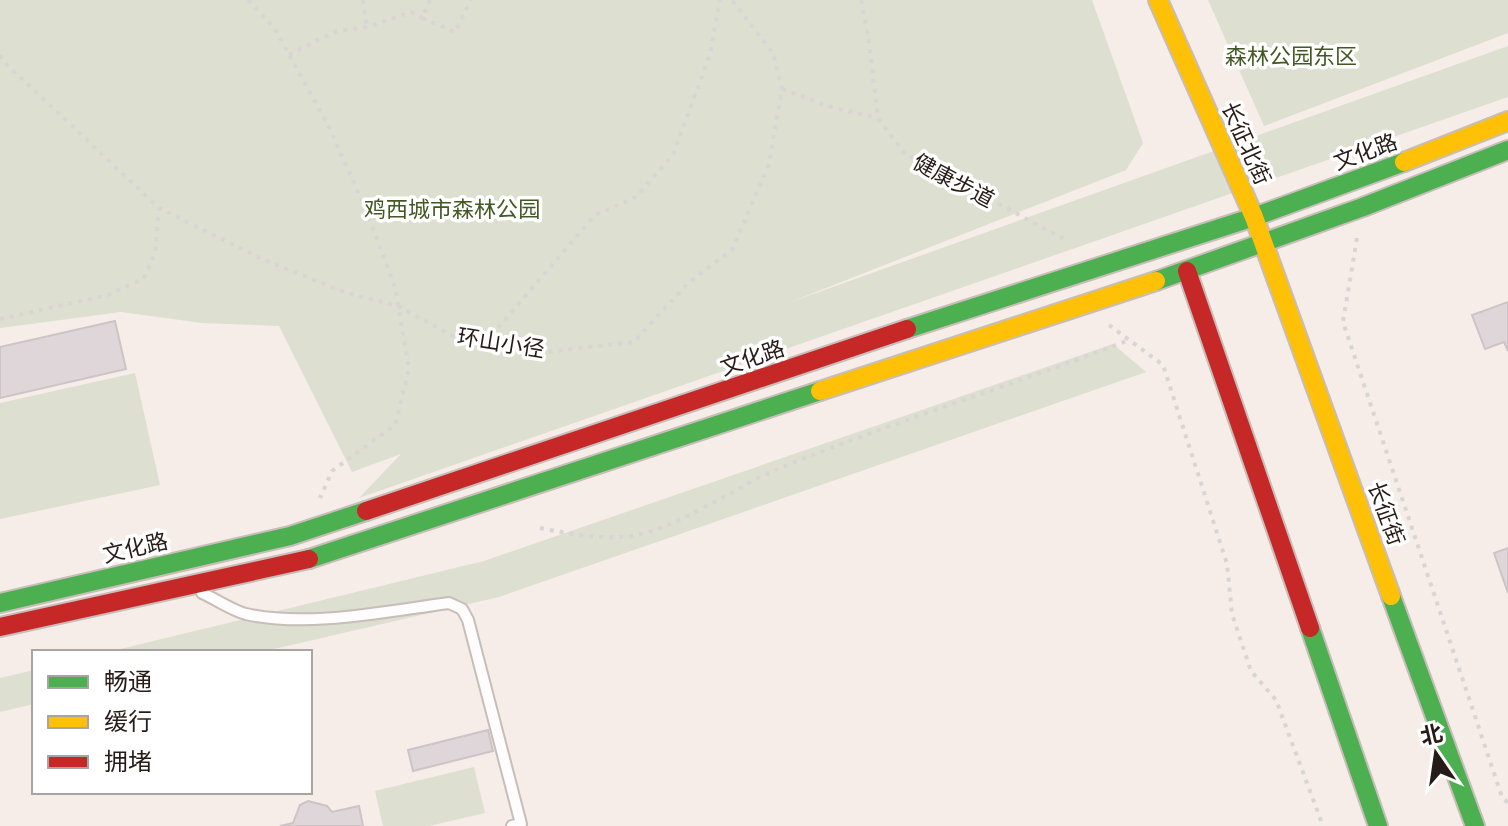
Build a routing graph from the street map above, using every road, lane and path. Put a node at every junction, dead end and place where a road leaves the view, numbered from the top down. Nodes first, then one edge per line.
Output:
1 (248, 0) edge
2 (363, 0) edge
3 (430, 0) edge
4 (720, 0) edge
5 (732, 0) edge
6 (861, 0) edge
7 (1158, 0) edge
8 (469, 1) edge
9 (422, 18) junction
10 (367, 27) junction
11 (0, 55) edge
12 (289, 55) junction
13 (782, 89) junction
14 (878, 118) junction
15 (1508, 121) edge
16 (1508, 150) edge
17 (1363, 207) junction
18 (159, 208) junction
19 (1259, 215) junction
20 (1231, 238) dead end
21 (1064, 239) dead end
22 (1264, 244) junction
23 (1220, 246) dead end
24 (1187, 271) junction
25 (1081, 305) junction
26 (398, 306) junction
27 (0, 319) edge
28 (1129, 340) junction
29 (485, 343) junction
30 (318, 504) dead end
31 (540, 528) dead end
32 (189, 587) junction
33 (0, 603) edge
34 (0, 627) edge
35 (1508, 803) edge
36 (512, 826) edge
37 (1323, 826) edge
38 (1378, 826) edge
39 (1475, 826) edge

1 - 12 path
2 - 10 path
3 - 9 path
4 - 29 path
5 - 13 path, 环山小径
6 - 14 path, 健康步道
7 - 19 main road, 长征北街
8 - 9 path
9 - 10 path
10 - 12 path
11 - 18 path, 环山小径
12 - 26 path
13 - 14 path
13 - 29 path, 环山小径
14 - 21 path, 健康步道
15 - 19 main road, 文化路
16 - 17 main road
17 - 22 main road
17 - 35 path
18 - 26 path, 环山小径
18 - 27 path
19 - 20 lane
19 - 22 main road, 长征街
19 - 33 main road, 文化路
22 - 24 main road
22 - 39 main road, 长征街
23 - 24 lane
24 - 25 main road
24 - 38 main road
25 - 28 path
25 - 32 main road
26 - 29 path, 环山小径
26 - 30 path
28 - 31 path
28 - 37 path
32 - 34 main road
32 - 36 lane

